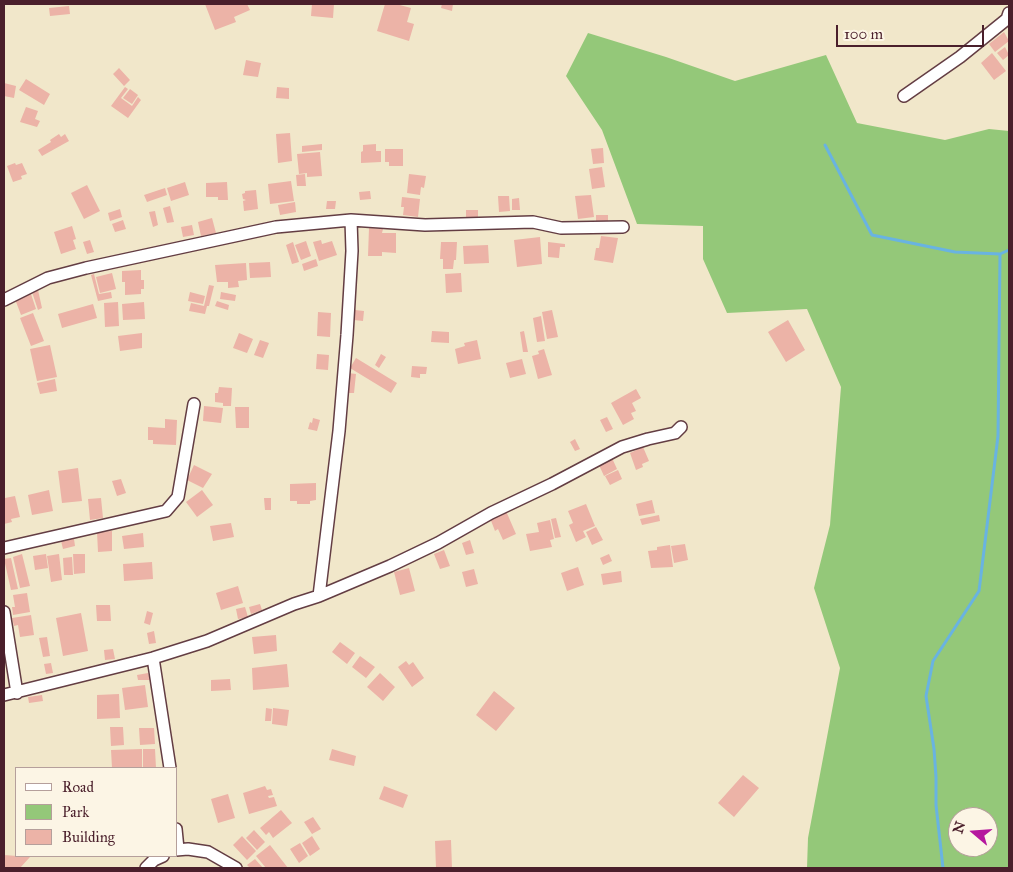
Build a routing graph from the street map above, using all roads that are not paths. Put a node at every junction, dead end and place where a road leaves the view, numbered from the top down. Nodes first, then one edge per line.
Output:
1 (1009, 13) edge
2 (904, 96) dead end
3 (351, 220) junction
4 (623, 227) dead end
5 (4, 300) edge
6 (194, 404) dead end
7 (681, 427) dead end
8 (4, 548) edge
9 (319, 596) junction
10 (4, 612) edge
11 (153, 658) junction
12 (17, 692) junction
13 (4, 695) edge
14 (170, 767) edge
15 (178, 849) edge
16 (161, 857) edge
17 (146, 868) edge
18 (236, 868) edge

1 - 2 street
3 - 4 street
3 - 5 street
3 - 9 street
6 - 8 street
7 - 9 street
9 - 11 street
10 - 12 street
11 - 12 street
11 - 14 street
12 - 13 street
15 - 18 street
16 - 17 street

